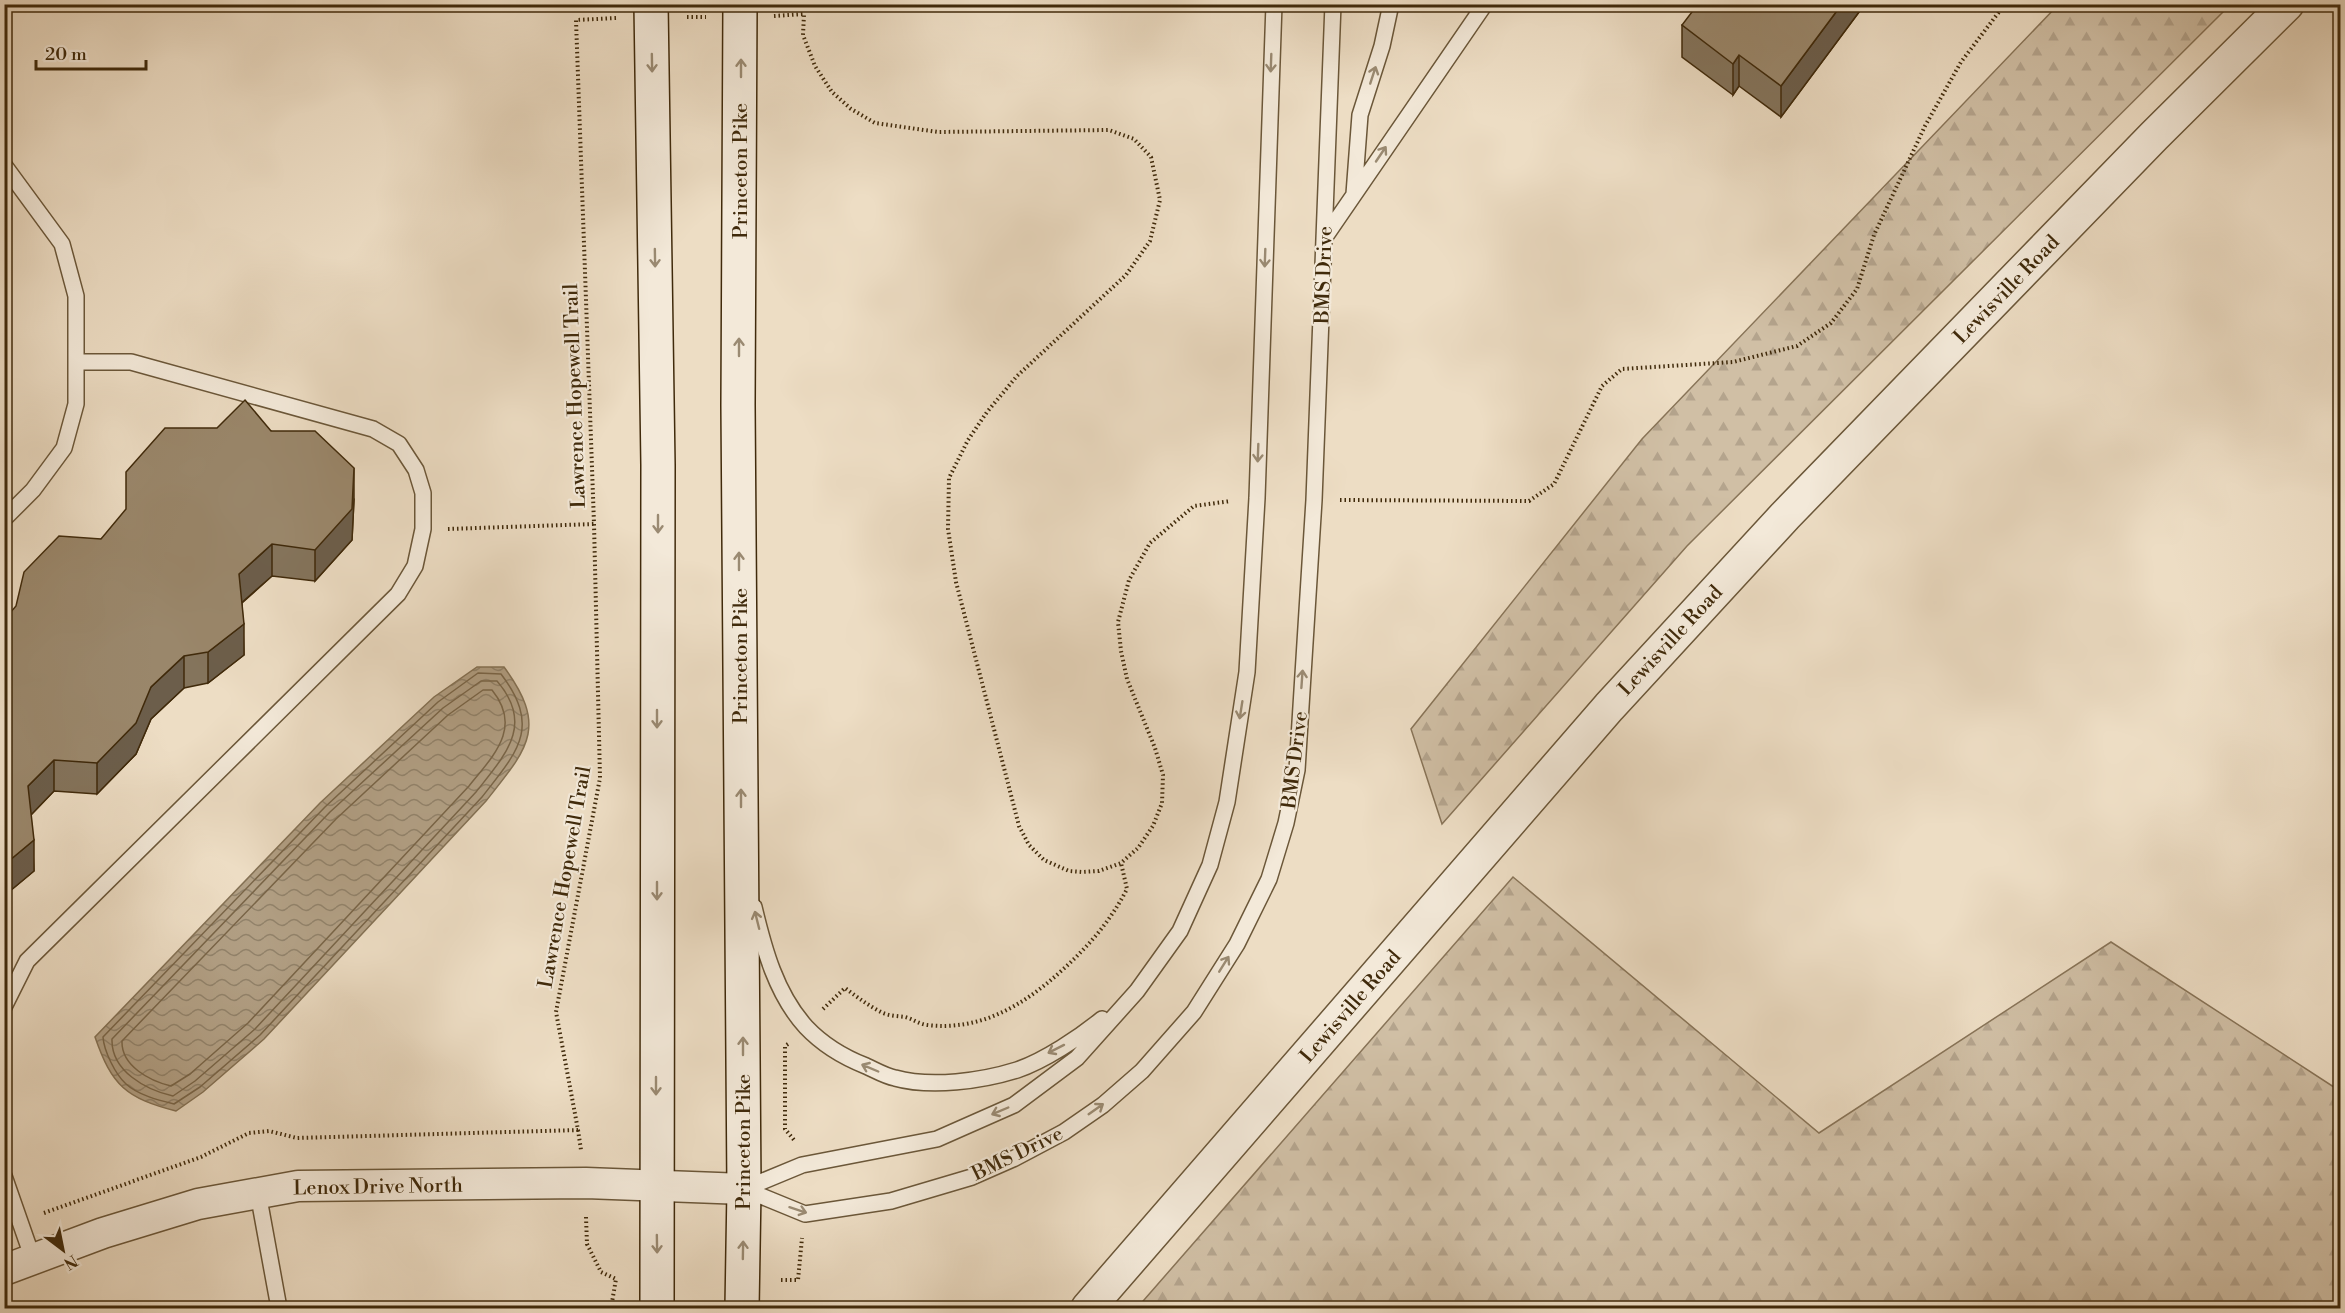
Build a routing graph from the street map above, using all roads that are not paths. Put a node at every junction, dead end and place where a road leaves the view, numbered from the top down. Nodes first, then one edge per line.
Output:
1 (1274, 4) edge
2 (1333, 4) edge
3 (1391, 4) edge
4 (1485, 4) edge
5 (2287, 4) edge
6 (651, 11) edge
7 (740, 11) edge
8 (4, 165) edge
9 (1354, 194) junction
10 (1325, 237) junction
11 (76, 362) junction
12 (7, 511) edge
13 (741, 856) junction
14 (1137, 991) junction
15 (4, 1007) edge
16 (4, 1176) edge
17 (656, 1186) junction
18 (744, 1189) junction
19 (258, 1193) junction
20 (33, 1258) junction
21 (4, 1270) edge
22 (279, 1308) edge
23 (657, 1308) edge
24 (742, 1308) edge
25 (1088, 1308) edge

1 -> 14 lane, BMS Drive
2 - 10 lane, BMS Drive
9 -> 3 lane
9 -> 4 lane
5 - 25 main road, Lewisville Road
6 -> 17 main road
13 -> 7 main road, Princeton Pike
8 - 11 lane
9 - 10 lane
18 -> 10 lane, BMS Drive
11 - 12 lane
11 - 15 lane
14 -> 13 lane, BMS Drive
18 -> 13 main road, Princeton Pike
14 -> 18 lane, BMS Drive
16 - 20 lane
17 - 18 street, BMS Drive
17 - 19 street, Lenox Drive North
17 -> 23 main road
24 -> 18 main road, Princeton Pike
19 - 20 street, Lenox Drive North
19 - 22 lane
20 - 21 street, Lenox Drive North

